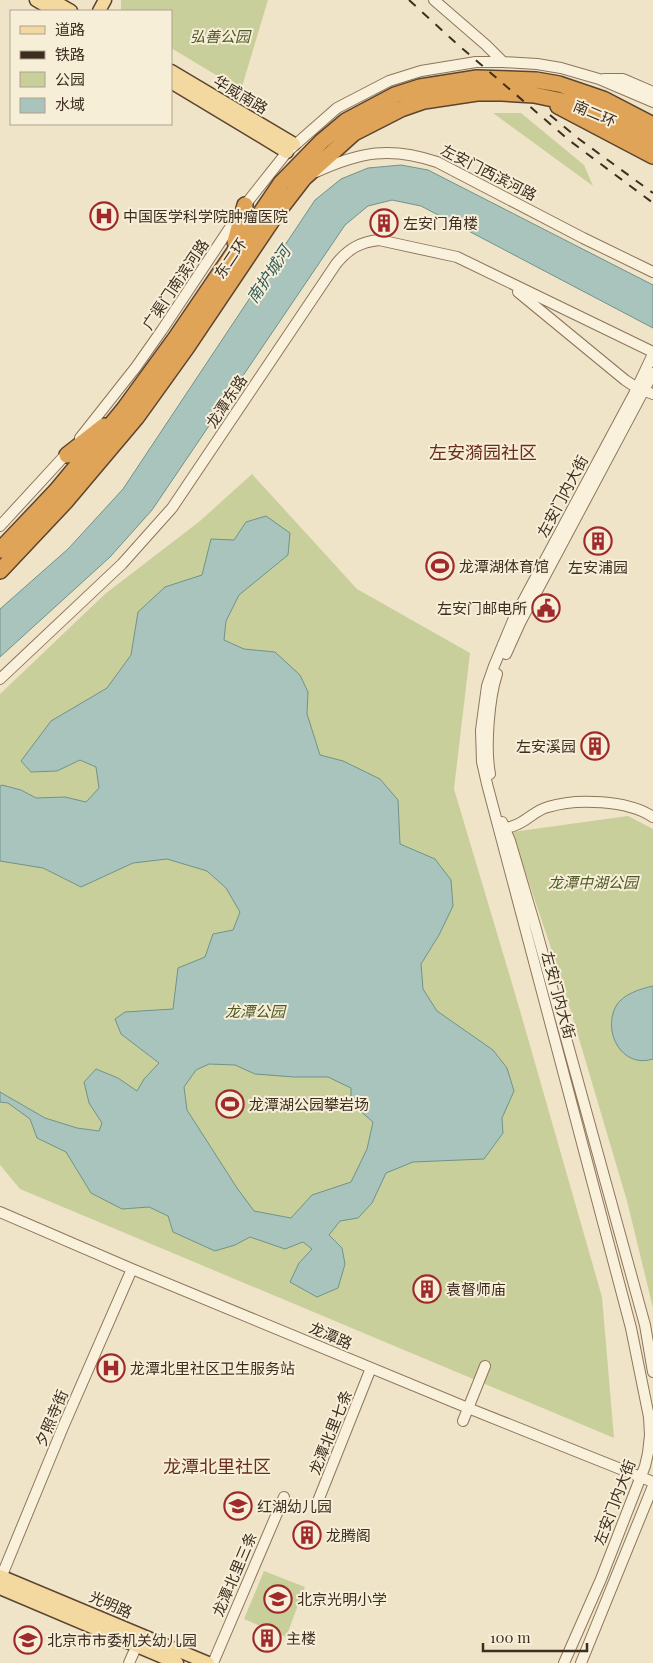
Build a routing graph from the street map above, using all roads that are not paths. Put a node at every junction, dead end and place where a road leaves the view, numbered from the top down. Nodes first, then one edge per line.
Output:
1 (36, 0) edge
2 (52, 0) edge
3 (434, 0) edge
4 (53, 10) edge
5 (68, 10) edge
6 (502, 62) junction
7 (172, 72) edge
8 (599, 80) junction
9 (172, 83) edge
10 (559, 84) joint
11 (653, 92) edge
12 (534, 95) junction
13 (653, 102) edge
14 (653, 125) edge
15 (653, 141) edge
16 (290, 148) junction
17 (653, 156) edge
18 (304, 178) junction
19 (245, 205) junction
20 (230, 257) junction
21 (653, 272) edge
22 (506, 282) junction
23 (653, 353) edge
24 (653, 373) edge
25 (645, 391) edge
26 (124, 409) junction
27 (67, 455) junction
28 (0, 526) edge
29 (0, 550) edge
30 (0, 570) edge
31 (0, 679) edge
32 (653, 817) edge
33 (501, 829) junction
34 (0, 1212) edge
35 (132, 1270) junction
36 (485, 1366) dead end
37 (371, 1368) junction
38 (653, 1372) edge
39 (468, 1408) junction
40 (463, 1421) dead end
41 (640, 1478) junction
42 (653, 1482) edge
43 (653, 1486) edge
44 (284, 1497) dead end
45 (316, 1506) dead end
46 (0, 1580) edge
47 (136, 1645) junction
48 (129, 1663) edge
49 (177, 1663) edge
50 (208, 1663) edge
51 (212, 1663) edge
52 (564, 1663) edge
53 (581, 1663) edge

1 - 4 main road
2 - 5 main road
3 - 6 street
6 - 8 street, 广渠门南滨河路
6 - 16 street, 广渠门南滨河路
7 - 16 main road, 华威南路
8 - 11 street
8 - 13 street, 广渠门南滨河路
9 - 16 main road, 华威南路
10 - 14 highway, 南二环
10 - 20 highway, 东二环
12 - 15 highway, 南二环
12 - 17 highway
12 - 18 highway, 东二环
16 - 19 street, 广渠门南滨河路
18 - 21 street, 左安门西滨河路
18 - 30 highway, 东二环
19 - 20 highway
19 - 27 street, 广渠门南滨河路
20 - 26 highway, 东二环
22 - 23 street, 龙潭东路
22 - 25 street, 龙潭东路
22 - 31 street, 龙潭东路
23 - 25 street, 左安门内大街
24 - 25 street, 左安门内大街
25 - 33 street, 左安门内大街
26 - 27 highway
26 - 29 highway, 东二环
27 - 28 street, 广渠门南滨河路
32 - 33 street
33 - 38 street, 左安门内大街
33 - 41 street, 左安门内大街
34 - 35 street, 龙潭路
35 - 37 street, 龙潭路
35 - 46 street, 夕照寺街
36 - 39 street
37 - 39 street, 龙潭路
37 - 45 street, 龙潭北里七条
39 - 40 street
39 - 41 street, 龙潭路
41 - 42 street, 龙潭路
41 - 52 street, 左安门内大街
43 - 53 street, 左安门内大街
44 - 51 street, 龙潭北里三条
46 - 47 main road, 光明路
46 - 50 main road, 光明路
47 - 48 street
47 - 49 main road, 光明路

